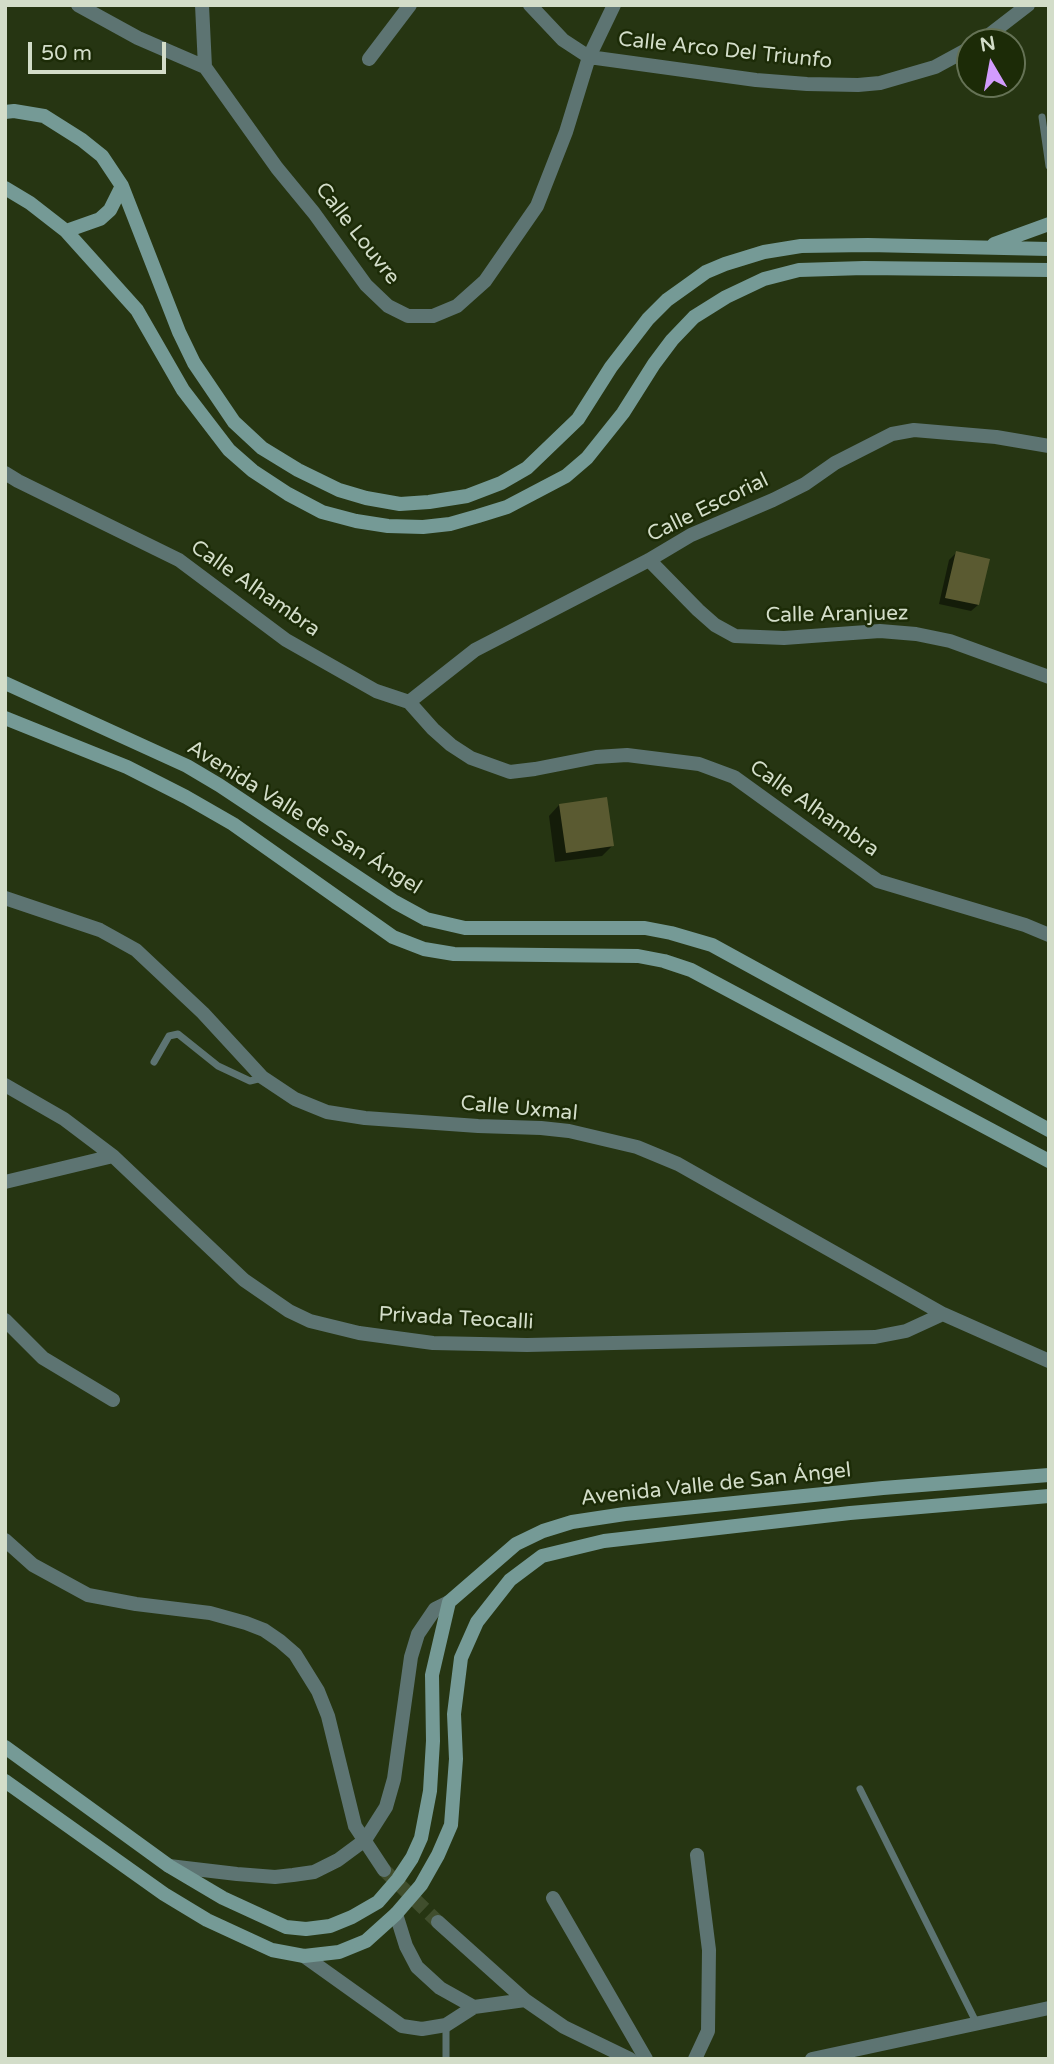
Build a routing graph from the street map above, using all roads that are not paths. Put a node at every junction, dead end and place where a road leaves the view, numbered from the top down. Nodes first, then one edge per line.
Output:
1 (78, 5) edge
2 (202, 5) edge
3 (410, 5) edge
4 (530, 5) edge
5 (614, 5) edge
6 (1028, 5) edge
7 (998, 28) edge
8 (956, 55) edge
9 (589, 57) junction
10 (369, 59) dead end
11 (205, 67) junction
12 (8, 111) edge
13 (1042, 117) dead end
14 (1049, 166) edge
15 (122, 186) junction
16 (5, 188) edge
17 (1049, 224) edge
18 (66, 231) junction
19 (985, 247) junction
20 (1049, 249) edge
21 (1049, 270) edge
22 (1049, 446) edge
23 (5, 473) edge
24 (649, 559) junction
25 (1049, 677) edge
26 (5, 682) edge
27 (409, 702) junction
28 (5, 718) edge
29 (5, 898) edge
30 (1049, 935) edge
31 (155, 1062) dead end
32 (262, 1077) junction
33 (5, 1085) edge
34 (1049, 1130) edge
35 (113, 1156) junction
36 (1049, 1161) edge
37 (5, 1182) edge
38 (943, 1314) junction
39 (5, 1320) edge
40 (1049, 1361) edge
41 (113, 1400) dead end
42 (1043, 1475) edge
43 (1044, 1496) edge
44 (5, 1541) edge
45 (496, 1560) junction
46 (510, 1580) junction
47 (449, 1602) junction
48 (5, 1747) edge
49 (5, 1781) edge
50 (860, 1789) dead end
51 (365, 1840) junction
52 (697, 1855) dead end
53 (169, 1866) junction
54 (384, 1870) tunnel mouth
55 (553, 1898) dead end
56 (396, 1914) junction
57 (438, 1922) tunnel mouth
58 (330, 1926) junction
59 (339, 1952) junction
60 (304, 1956) junction
61 (525, 2000) junction
62 (474, 2007) junction
63 (1049, 2008) edge
64 (446, 2025) junction
65 (978, 2025) junction
66 (446, 2059) edge
67 (629, 2059) edge
68 (646, 2059) edge
69 (695, 2059) edge
70 (812, 2059) edge

1 - 11 street
2 - 11 street
3 - 10 street
4 - 9 street, Calle Arco Del Triunfo
5 - 9 street, Calle Louvre
6 - 7 street
8 - 9 street, Calle Arco Del Triunfo
9 - 11 street, Calle Louvre
12 - 15 street
13 - 14 lane
15 - 18 street
15 - 19 street
16 - 18 street
17 - 19 street
18 - 21 street
19 - 20 street
22 - 24 street, Calle Escorial
23 - 27 street, Calle Alhambra
24 - 25 street, Calle Aranjuez
24 - 27 street, Calle Escorial
26 - 34 street, Avenida Valle de San Ángel
27 - 30 street, Calle Alhambra
28 - 36 street, Avenida Valle de San Ángel
29 - 32 street, Calle Uxmal
31 - 32 lane
32 - 38 street, Calle Uxmal
33 - 35 street, Privada Teocalli
35 - 37 street
35 - 38 street, Privada Teocalli
38 - 40 street, Calle Uxmal
39 - 41 street
42 - 43 street
42 - 45 street, Avenida Valle de San Ángel
43 - 46 street, Avenida Valle de San Ángel
44 - 51 street
45 - 46 street
45 - 47 street, Avenida Valle de San Ángel
46 - 56 street, Avenida Valle de San Ángel
47 - 51 street
47 - 58 street
48 - 53 street
49 - 60 street, Avenida Valle de San Ángel
50 - 65 lane
51 - 53 street
51 - 54 street
52 - 69 street
53 - 58 street
55 - 68 street
56 - 59 street, Avenida Valle de San Ángel
56 - 62 street
57 - 61 street
58 - 59 street
59 - 60 street, Avenida Valle de San Ángel
60 - 64 street
61 - 62 street
61 - 67 street
62 - 64 street
63 - 65 street
64 - 66 lane
65 - 70 street

